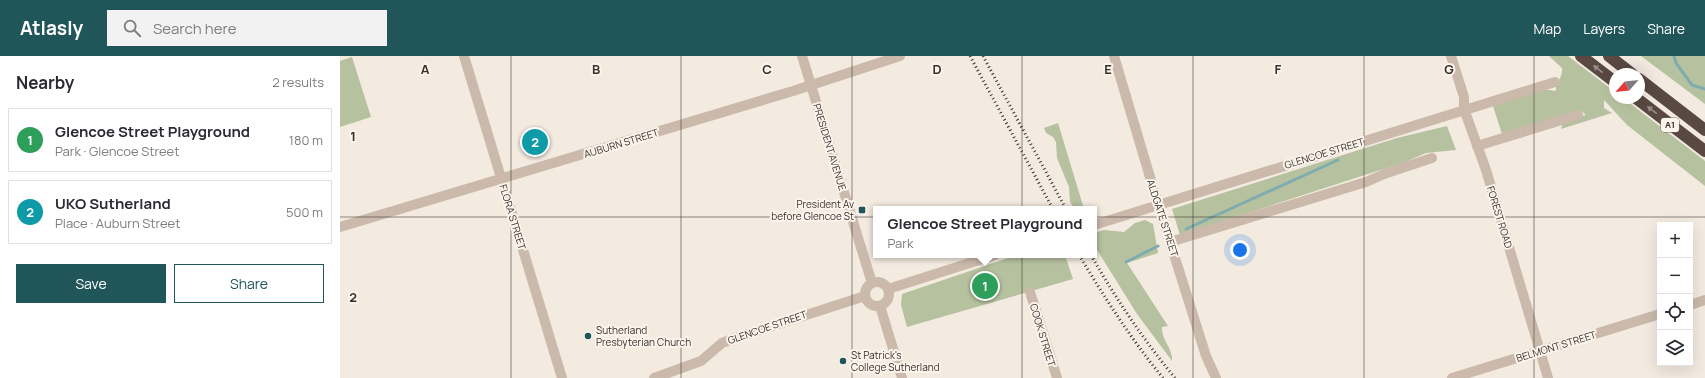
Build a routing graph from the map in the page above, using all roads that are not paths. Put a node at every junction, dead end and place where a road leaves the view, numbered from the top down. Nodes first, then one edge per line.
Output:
1 (464, 56) edge
2 (802, 56) edge
3 (900, 56) edge
4 (1114, 56) edge
5 (1451, 56) edge
6 (1581, 56) edge
7 (1609, 56) edge
8 (1624, 68) edge
9 (1609, 77) edge
10 (1555, 82) dead end
11 (811, 84) junction
12 (1645, 84) edge
13 (1644, 104) edge
14 (1464, 109) junction
15 (1578, 115) dead end
16 (1705, 130) edge
17 (1477, 146) junction
18 (1705, 151) edge
19 (1432, 158) dead end
20 (501, 180) junction
21 (1158, 204) junction
22 (1097, 224) edge
23 (340, 227) edge
24 (1170, 242) junction
25 (986, 258) edge
26 (872, 283) junction
27 (888, 289) junction
28 (1030, 292) dead end
29 (865, 296) junction
30 (1705, 300) edge
31 (1693, 304) edge
32 (880, 306) junction
33 (1657, 315) edge
34 (1540, 351) junction
35 (562, 378) edge
36 (654, 378) edge
37 (902, 378) edge
38 (1057, 378) edge
39 (1216, 378) edge
40 (1452, 378) edge
41 (1548, 378) edge

1 - 20 street, FLORA STREET
2 - 11 street, PRESIDENT AVENUE
3 - 11 street, AUBURN STREET
4 - 21 street, ALDGATE STREET
5 - 14 street, FOREST ROAD
9 -> 6 highway
7 - 8 highway
10 - 14 street, GLENCOE STREET
11 - 20 street, AUBURN STREET
11 - 26 street, PRESIDENT AVENUE
12 - 16 highway, A1
18 -> 13 highway, A1
14 - 17 street, FOREST ROAD
14 - 21 street, GLENCOE STREET
15 - 17 street
17 - 34 street, FOREST ROAD
19 - 24 street
20 - 23 street, AUBURN STREET
20 - 35 street, FLORA STREET
21 - 22 street, GLENCOE STREET
21 - 24 street, ALDGATE STREET
24 - 39 street, ALDGATE STREET
25 - 27 street
26 - 27 street
26 - 29 street
27 - 32 street
28 - 38 street, COOK STREET
29 - 32 street
29 - 36 street, GLENCOE STREET
30 - 31 street
32 - 37 street
33 - 34 street, BELMONT STREET
34 - 40 street, BELMONT STREET
34 - 41 street, FOREST ROAD

